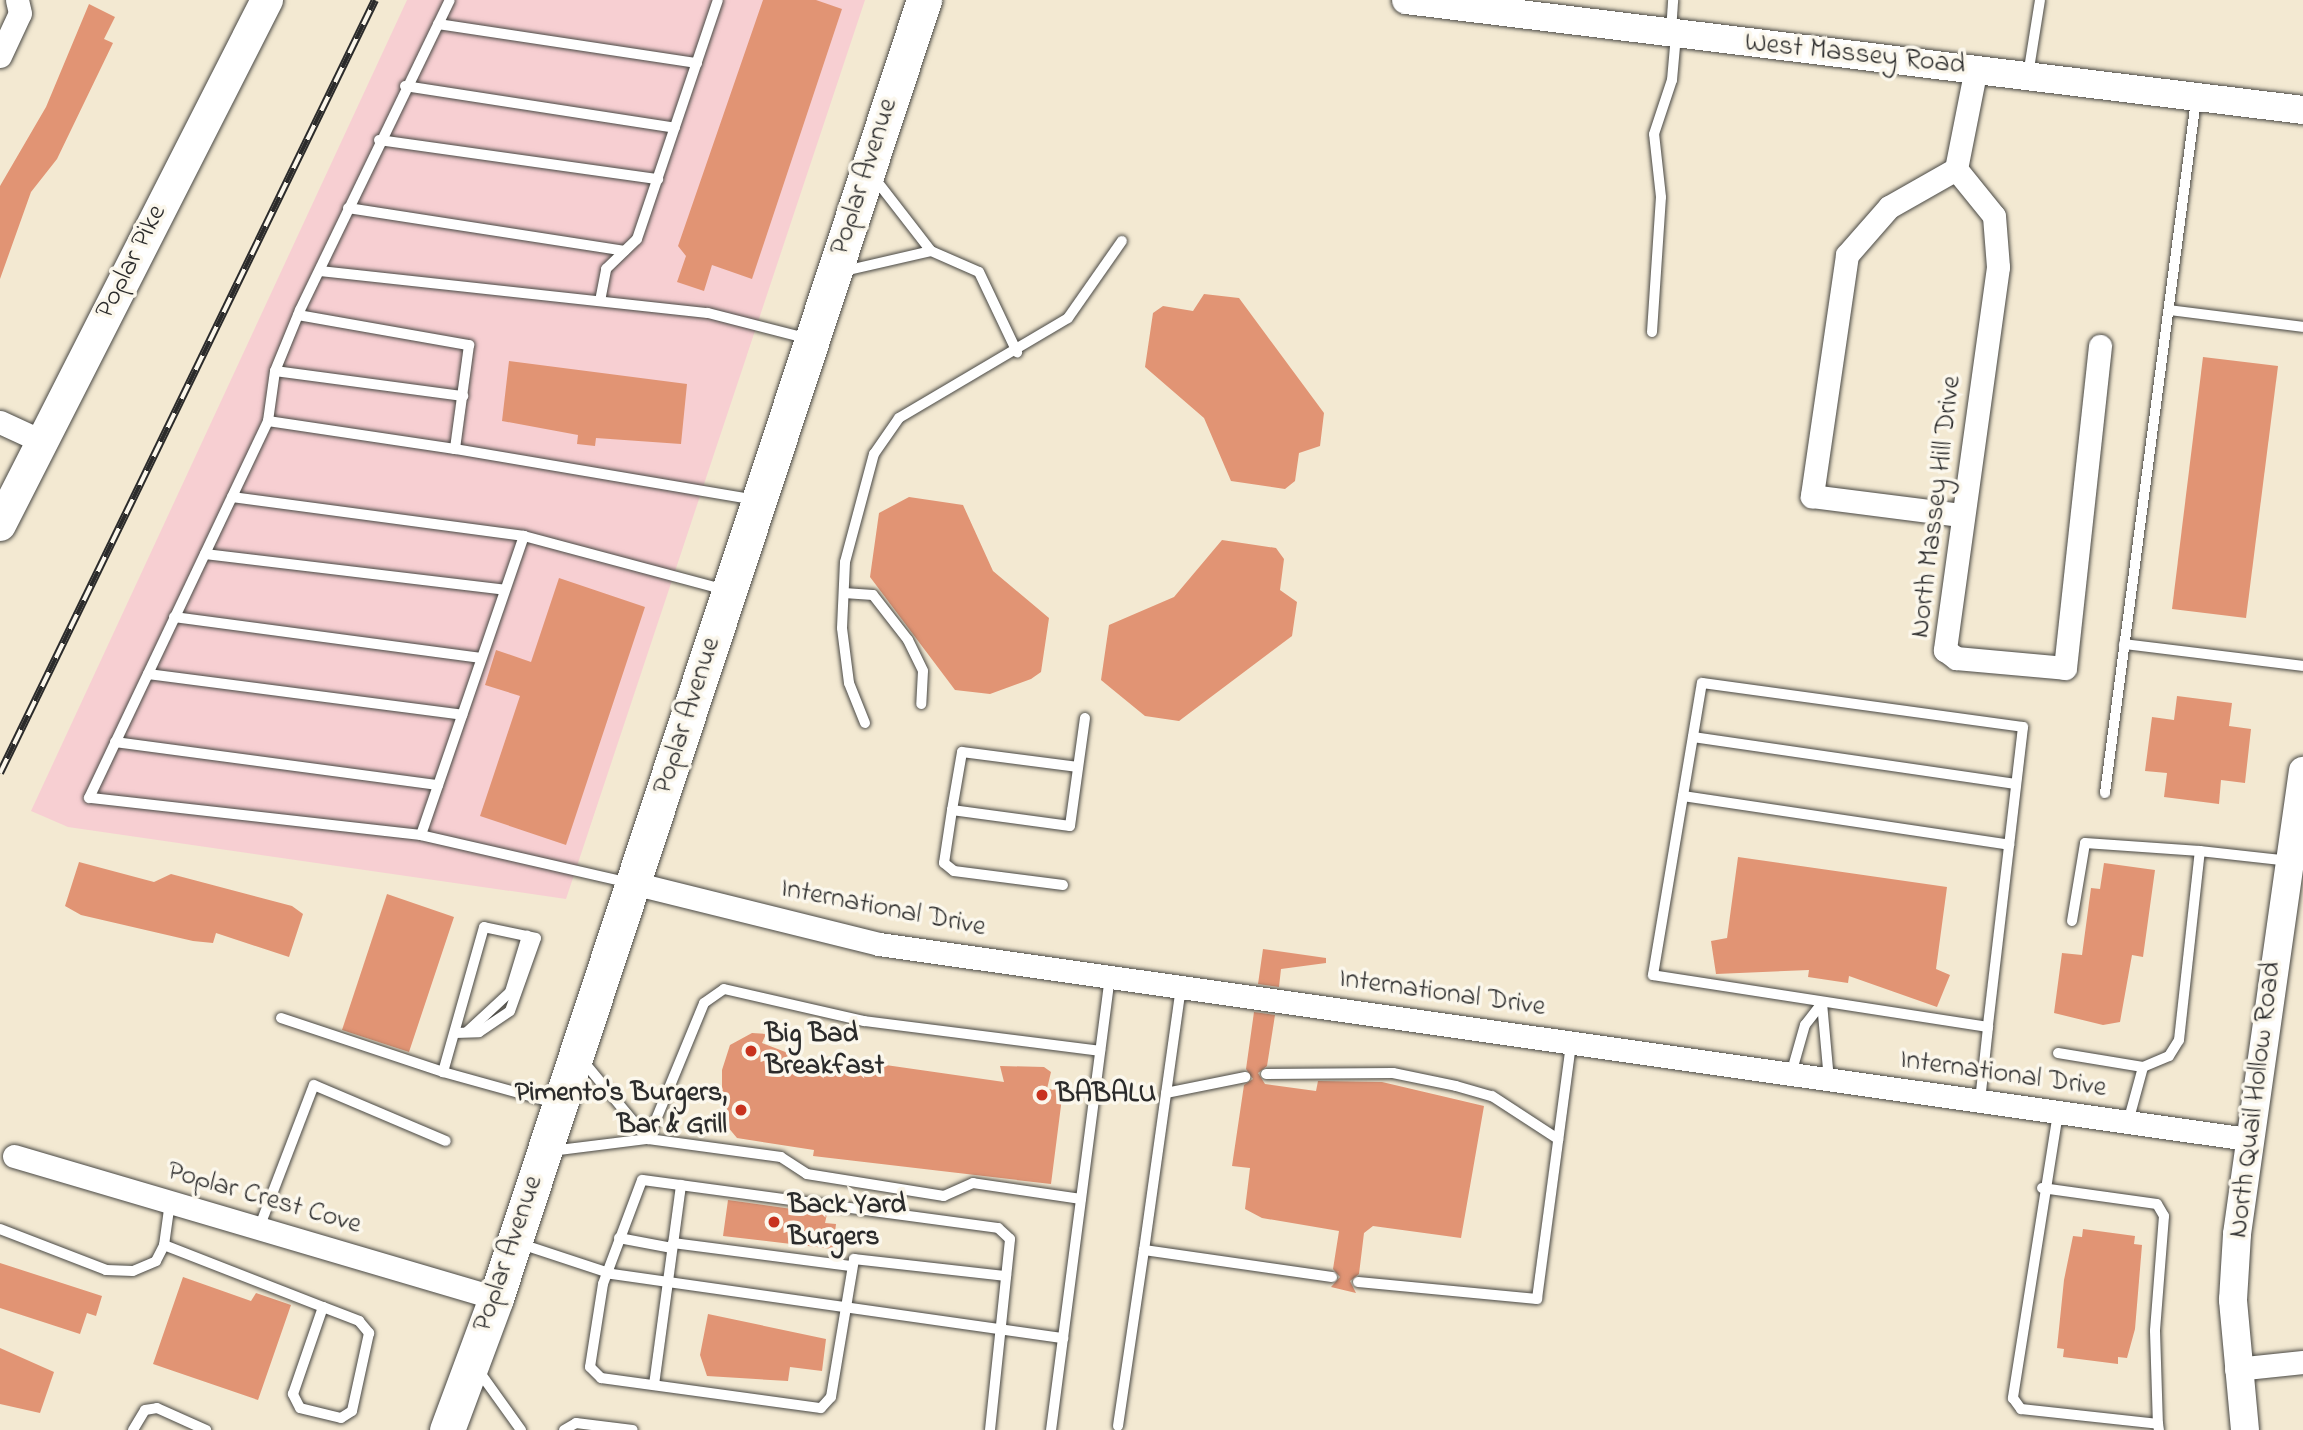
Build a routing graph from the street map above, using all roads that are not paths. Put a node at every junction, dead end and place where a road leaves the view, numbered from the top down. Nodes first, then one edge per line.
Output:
1 (17, 0) edge
2 (450, 0) edge
3 (718, 0) edge
4 (924, 0) edge
5 (1406, 0) edge
6 (1673, 0) edge
7 (2040, 0) edge
8 (265, 2) edge
9 (438, 23) junction
10 (1674, 34) junction
11 (0, 56) edge
12 (697, 63) junction
13 (1976, 68) junction
14 (2028, 75) junction
15 (405, 86) junction
16 (2197, 97) junction
17 (2303, 110) edge
18 (675, 128) junction
19 (379, 140) junction
20 (1956, 169) junction
21 (868, 170) junction
22 (658, 179) junction
23 (348, 208) junction
24 (1122, 241) dead end
25 (625, 251) junction
26 (931, 251) junction
27 (320, 271) junction
28 (834, 273) junction
29 (600, 301) junction
30 (2169, 310) junction
31 (298, 315) junction
32 (2303, 327) edge
33 (1652, 332) dead end
34 (811, 340) junction
35 (2100, 346) dead end
36 (1017, 352) junction
37 (275, 371) junction
38 (463, 396) junction
39 (268, 421) junction
40 (0, 422) edge
41 (40, 440) junction
42 (455, 449) junction
43 (232, 497) junction
44 (759, 500) junction
45 (1961, 515) junction
46 (0, 525) edge
47 (524, 536) junction
48 (205, 554) junction
49 (505, 590) junction
50 (729, 591) junction
51 (844, 593) junction
52 (174, 617) junction
53 (2124, 644) junction
54 (481, 658) junction
55 (2303, 666) edge
56 (148, 674) junction
57 (921, 704) dead end
58 (462, 715) junction
59 (1085, 718) dead end
60 (865, 723) dead end
61 (1693, 737) junction
62 (115, 743) junction
63 (1078, 767) junction
64 (2303, 771) edge
65 (2016, 784) junction
66 (438, 785) junction
67 (2105, 793) dead end
68 (1683, 796) junction
69 (952, 810) junction
70 (421, 835) junction
71 (2009, 845) junction
72 (2200, 851) junction
73 (2289, 861) junction
74 (633, 883) junction
75 (1063, 885) dead end
76 (2071, 921) dead end
77 (1110, 977) junction
78 (1181, 987) junction
79 (1822, 1003) junction
80 (281, 1018) dead end
81 (1988, 1027) junction
82 (455, 1034) junction
83 (1571, 1043) junction
84 (1100, 1051) junction
85 (577, 1052) junction
86 (2058, 1053) dead end
87 (2143, 1067) junction
88 (443, 1072) junction
89 (1266, 1074) dead end
90 (1791, 1074) junction
91 (1245, 1077) dead end
92 (1829, 1080) junction
93 (1166, 1093) junction
94 (1980, 1102) junction
95 (560, 1104) junction
96 (2058, 1113) junction
97 (2128, 1122) junction
98 (648, 1139) junction
99 (1558, 1139) junction
100 (2247, 1139) junction
101 (446, 1141) dead end
102 (545, 1152) junction
103 (7, 1160) edge
104 (681, 1185) junction
105 (2042, 1188) junction
106 (1081, 1199) junction
107 (170, 1202) junction
108 (259, 1228) junction
109 (0, 1229) edge
110 (619, 1238) junction
111 (515, 1242) junction
112 (164, 1245) junction
113 (673, 1246) junction
114 (1144, 1250) junction
115 (849, 1266) junction
116 (607, 1272) junction
117 (1006, 1276) junction
118 (1332, 1277) dead end
119 (667, 1282) junction
120 (1358, 1282) dead end
121 (496, 1298) junction
122 (843, 1306) junction
123 (323, 1307) junction
124 (998, 1328) junction
125 (1063, 1338) junction
126 (471, 1359) junction
127 (2303, 1362) edge
128 (2236, 1369) junction
129 (654, 1385) junction
130 (1118, 1426) dead end
131 (189, 1427) edge
132 (2159, 1427) edge
133 (133, 1430) edge
134 (206, 1430) edge
135 (447, 1430) edge
136 (521, 1430) edge
137 (564, 1430) edge
138 (633, 1430) edge
139 (990, 1430) edge
140 (1051, 1430) edge
141 (2245, 1430) edge

1 - 11 street
2 - 9 lane
3 - 12 lane
4 - 21 main road, Poplar Avenue
5 - 10 street, West Massey Road
6 - 10 lane
7 - 14 lane
8 - 41 main road, Poplar Pike
9 - 12 lane
9 - 15 lane
10 - 13 street, West Massey Road
10 - 33 lane
12 - 18 lane
13 - 14 street, West Massey Road
13 - 20 street
14 - 16 street, West Massey Road
15 - 18 lane
15 - 19 lane
16 - 17 street, West Massey Road
16 - 30 lane
18 - 22 lane
19 - 22 lane
19 - 23 lane
20 - 45 street, North Massey Hill Drive
20 - 45 street
21 - 26 lane
21 - 28 main road, Poplar Avenue
22 - 25 lane
23 - 25 lane
23 - 27 lane
24 - 36 lane
25 - 29 lane
26 - 28 lane
26 - 36 lane
27 - 29 lane
27 - 31 lane
28 - 34 main road, Poplar Avenue
29 - 34 lane
30 - 32 lane
30 - 53 lane
31 - 37 lane
31 - 38 lane
34 - 44 main road, Poplar Avenue
35 - 45 street, North Massey Hill Drive
36 - 51 lane
37 - 38 lane
37 - 39 lane
38 - 42 lane
39 - 42 lane
39 - 43 lane
40 - 41 street
41 - 46 main road, Poplar Pike
42 - 44 lane
43 - 47 lane
43 - 48 lane
44 - 50 main road, Poplar Avenue
47 - 49 lane
47 - 50 lane
48 - 49 lane
48 - 52 lane
49 - 54 lane
50 - 74 main road, Poplar Avenue
51 - 57 lane
51 - 60 lane
52 - 54 lane
52 - 56 lane
53 - 55 lane
53 - 67 lane
54 - 58 lane
56 - 58 lane
56 - 62 lane
58 - 66 lane
59 - 63 lane
61 - 65 lane
61 - 65 lane
61 - 68 lane
62 - 66 lane
62 - 70 lane
63 - 69 lane
63 - 69 lane
64 - 73 street, North Quail Hollow Road
65 - 71 lane
66 - 70 lane
68 - 71 lane
68 - 79 lane
69 - 75 lane
70 - 74 lane
71 - 81 lane
72 - 73 lane
72 - 76 lane
72 - 87 lane
73 - 100 street, North Quail Hollow Road
74 - 77 street, International Drive
74 - 85 main road, Poplar Avenue
77 - 78 street, International Drive
77 - 84 lane
78 - 83 street, International Drive
78 - 93 lane
79 - 81 lane
79 - 90 lane
79 - 92 lane
80 - 88 lane
81 - 94 lane
82 - 82 lane
82 - 88 lane
83 - 90 street, International Drive
83 - 99 lane
84 - 98 lane
84 - 106 lane
85 - 95 main road, Poplar Avenue
85 - 98 lane
86 - 87 lane
87 - 97 lane
88 - 95 lane
89 - 99 lane
90 - 92 street, International Drive
91 - 93 lane
92 - 94 street, International Drive
93 - 114 lane
94 - 96 street, International Drive
95 - 102 main road, Poplar Avenue
96 - 97 street, International Drive
96 - 105 lane
97 - 100 street, International Drive
98 - 102 lane
98 - 106 lane
99 - 120 lane
100 - 128 street, North Quail Hollow Road
101 - 108 lane
102 - 111 main road, Poplar Avenue
103 - 107 street, Poplar Crest Cove
104 - 110 lane
104 - 113 lane
104 - 117 lane
105 - 132 lane
105 - 132 lane
106 - 125 lane
107 - 108 street, Poplar Crest Cove
107 - 112 lane
108 - 121 street, Poplar Crest Cove
109 - 112 lane
110 - 113 lane
110 - 116 lane
111 - 116 lane
111 - 121 main road, Poplar Avenue
112 - 123 lane
113 - 115 lane
113 - 119 lane
114 - 118 lane
114 - 130 lane
115 - 117 lane
115 - 122 lane
116 - 119 lane
116 - 129 lane
117 - 124 lane
119 - 122 lane
119 - 129 lane
121 - 126 main road, Poplar Avenue
122 - 124 lane
122 - 129 lane
123 - 123 lane
124 - 125 lane
124 - 139 lane
125 - 140 lane
126 - 135 main road, Poplar Avenue
126 - 136 lane
127 - 128 street
128 - 141 street, North Quail Hollow Road
131 - 133 lane
131 - 134 lane
137 - 138 lane

